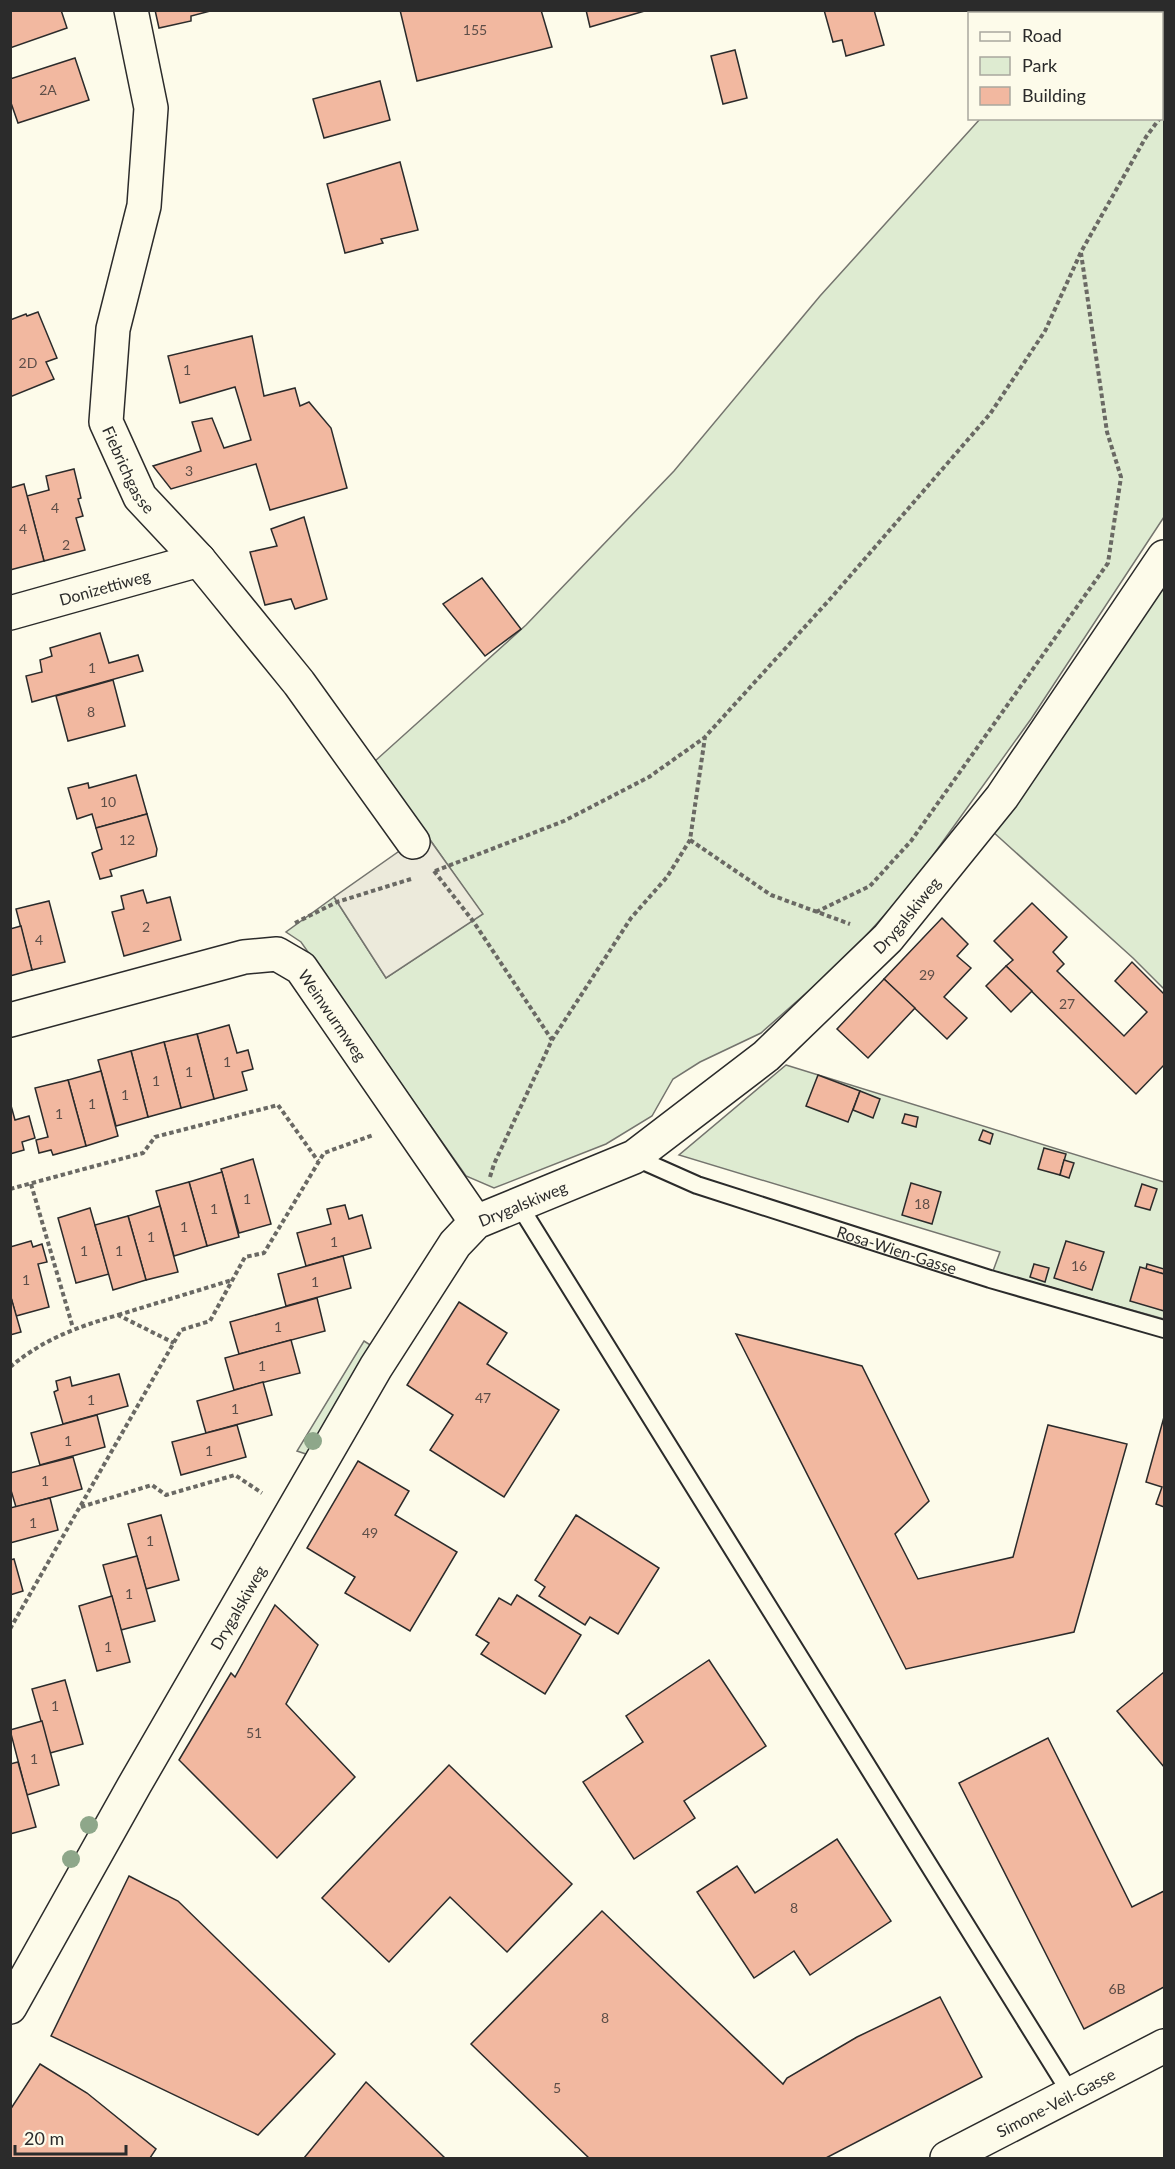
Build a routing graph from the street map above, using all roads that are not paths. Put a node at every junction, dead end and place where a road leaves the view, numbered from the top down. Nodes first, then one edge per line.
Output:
1 (131, 10) edge
2 (1164, 557) edge
3 (199, 560) junction
4 (10, 613) edge
5 (412, 842) road end
6 (10, 1020) edge
7 (634, 1157) junction
8 (519, 1205) junction
9 (476, 1222) junction
10 (1164, 1329) edge
11 (10, 2007) edge
12 (1164, 2046) edge
13 (1071, 2094) junction
14 (947, 2158) edge

1 - 3 street, Fiebrichgasse
2 - 7 street, Drygalskiweg
3 - 4 street, Donizettiweg
3 - 5 street, Fiebrichgasse
6 - 9 street, Weinwurmweg
7 - 8 street, Drygalskiweg
7 - 10 lane, Rosa-Wien-Gasse
8 - 9 street, Drygalskiweg
8 - 13 lane
9 - 11 street, Drygalskiweg
12 - 13 street, Simone-Veil-Gasse
13 - 14 street, Simone-Veil-Gasse

